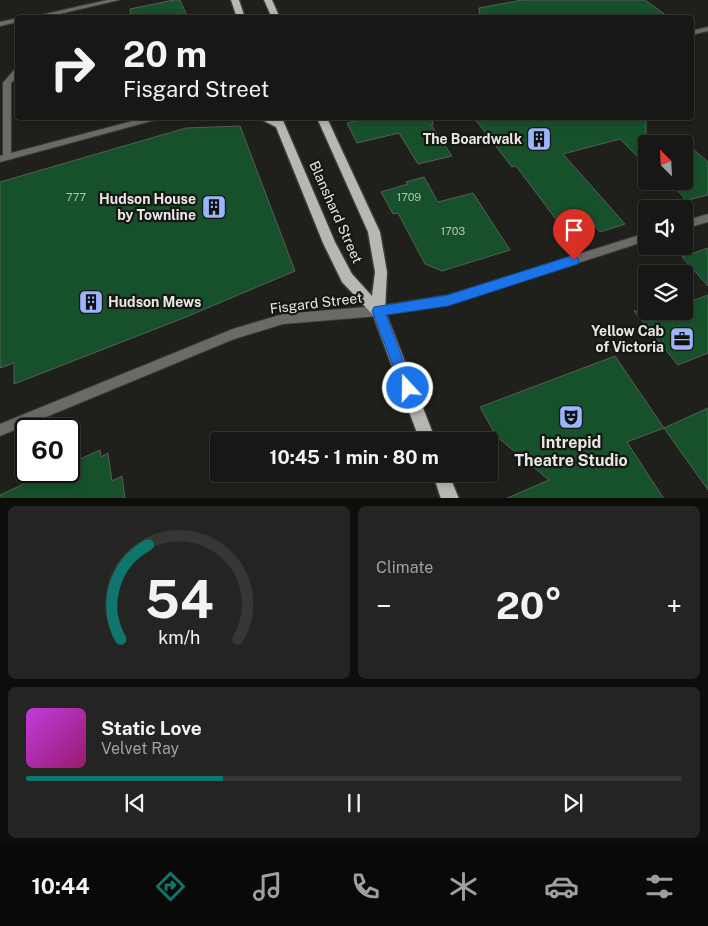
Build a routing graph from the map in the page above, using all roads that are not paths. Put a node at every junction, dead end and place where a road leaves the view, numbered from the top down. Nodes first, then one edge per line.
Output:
1 (116, 0) edge
2 (235, 0) edge
3 (268, 0) edge
4 (102, 2) edge
5 (44, 15) edge
6 (240, 15) edge
7 (275, 15) edge
8 (15, 21) edge
9 (0, 24) edge
10 (708, 29) edge
11 (694, 32) edge
12 (15, 74) edge
13 (145, 120) edge
14 (323, 120) edge
15 (279, 121) edge
16 (4, 158) edge
17 (708, 218) edge
18 (693, 222) edge
19 (638, 240) edge
20 (378, 311) junction
21 (0, 430) edge
22 (425, 432) edge
23 (444, 482) edge
24 (450, 498) edge

1 - 4 street
2 - 6 main road
3 - 7 main road
4 - 5 street
8 - 9 street
10 - 11 street
12 - 16 street
13 - 16 street
14 - 20 main road, Blanshard Street
15 - 20 main road, Blanshard Street
17 - 18 street
19 - 20 street, Fisgard Street
20 - 21 street, Fisgard Street
20 - 22 main road, Blanshard Street
23 - 24 main road

